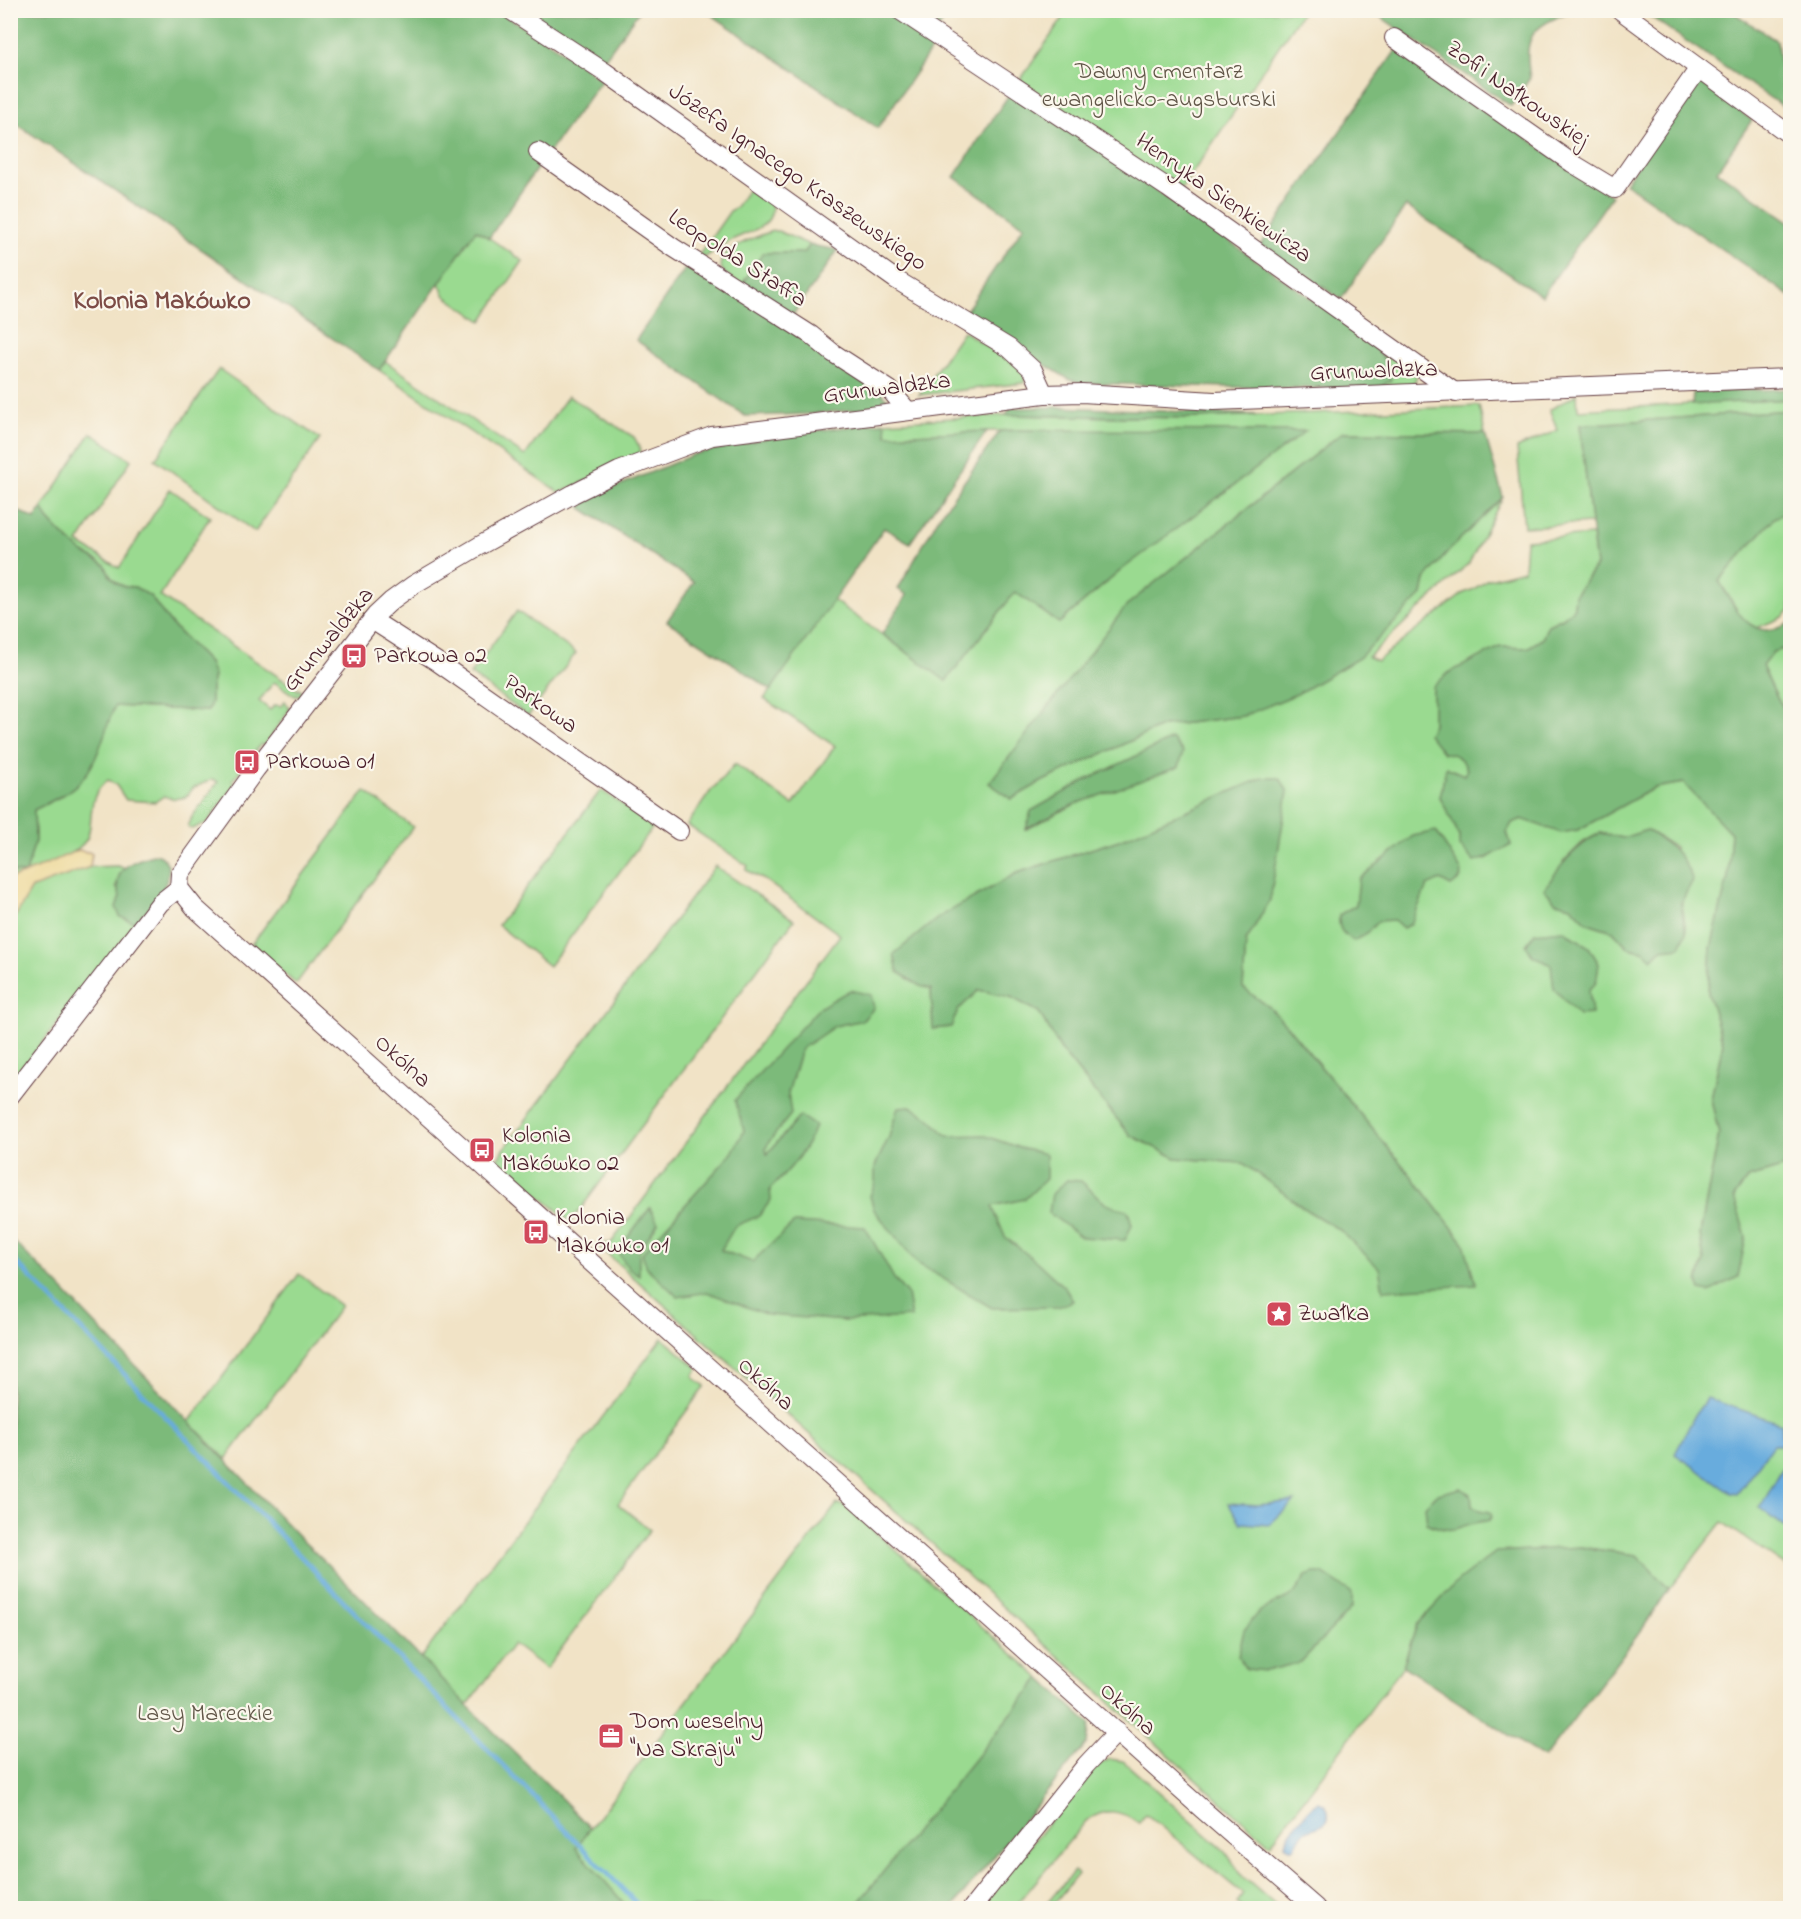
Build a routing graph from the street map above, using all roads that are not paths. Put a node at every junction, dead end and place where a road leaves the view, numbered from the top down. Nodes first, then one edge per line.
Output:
1 (510, 10) edge
2 (899, 10) edge
3 (1620, 10) edge
4 (1394, 38) dead end
5 (1699, 68) junction
6 (1791, 135) edge
7 (538, 152) dead end
8 (1791, 378) edge
9 (1455, 393) junction
10 (1044, 394) junction
11 (907, 410) junction
12 (372, 620) junction
13 (679, 831) dead end
14 (181, 893) junction
15 (10, 1096) edge
16 (1116, 1732) junction
17 (972, 1908) edge
18 (1316, 1908) edge

1 - 10 street, Józefa Ignacego Kraszewskiego
2 - 9 street, Henryka Sienkiewicza
3 - 5 street
4 - 5 street, Zofii Nałkowskiej
5 - 6 street
7 - 11 street, Leopolda Staffa
8 - 9 street, Grunwaldzka
9 - 10 street, Grunwaldzka
10 - 11 street, Grunwaldzka
11 - 12 street, Grunwaldzka
12 - 13 street, Parkowa
12 - 14 street, Grunwaldzka
14 - 15 street, Grunwaldzka
14 - 16 street, Okólna
16 - 17 street
16 - 18 street, Okólna

